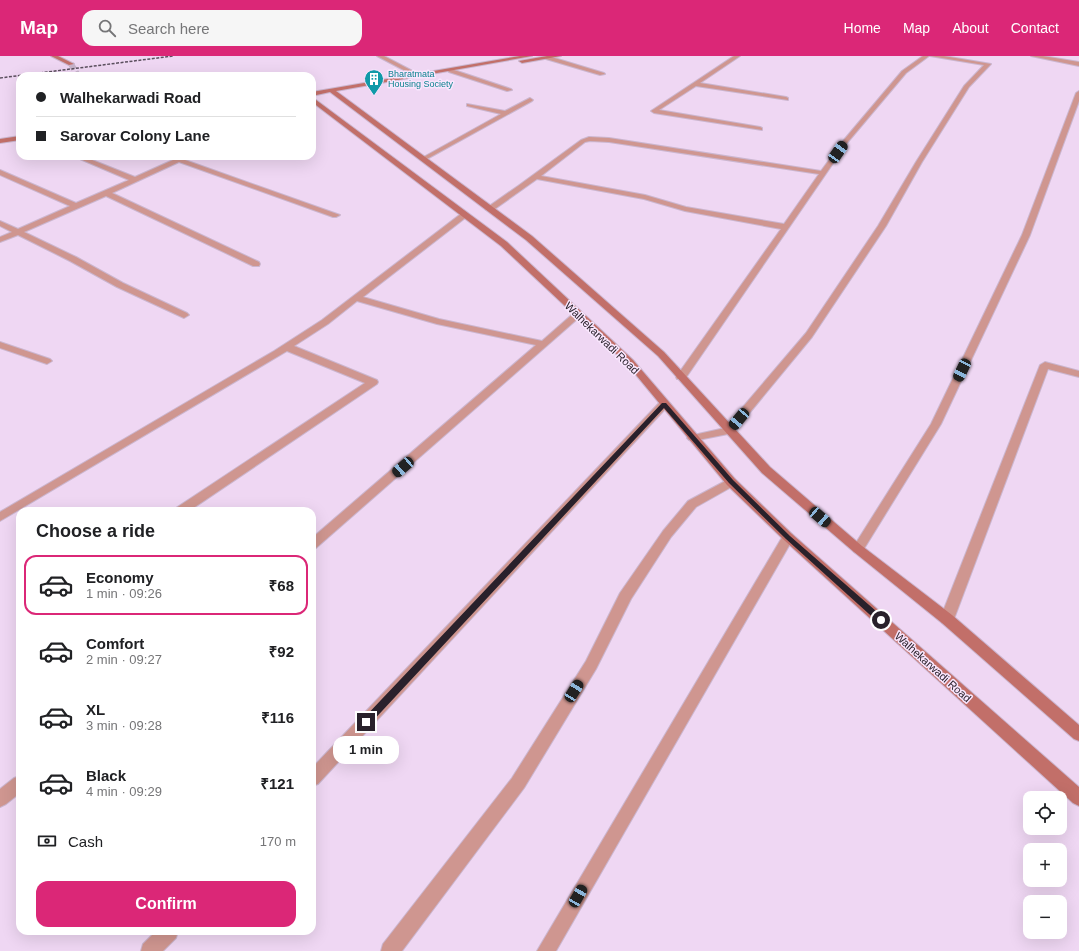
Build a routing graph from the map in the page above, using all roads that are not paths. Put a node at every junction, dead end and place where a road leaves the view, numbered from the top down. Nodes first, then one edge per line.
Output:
1 (54, 56) edge
2 (380, 56) edge
3 (530, 56) edge
4 (558, 56) edge
5 (737, 56) edge
6 (926, 56) edge
7 (933, 56) edge
8 (1034, 56) edge
9 (508, 58) edge
10 (548, 58) junction
11 (71, 64) tunnel mouth
12 (1079, 64) edge
13 (450, 71) junction
14 (602, 74) dead end
15 (419, 76) junction
16 (695, 84) junction
17 (509, 90) dead end
18 (332, 91) junction
19 (1079, 93) edge
20 (786, 98) dead end
21 (316, 99) edge
22 (530, 100) dead end
23 (316, 102) edge
24 (469, 105) dead end
25 (506, 113) junction
26 (760, 129) dead end
27 (16, 139) edge
28 (0, 141) edge
29 (423, 159) junction
30 (86, 160) edge
31 (179, 160) joint
32 (0, 172) edge
33 (823, 173) junction
34 (535, 177) junction
35 (136, 180) junction
36 (106, 193) junction
37 (76, 206) junction
38 (489, 209) junction
39 (336, 215) dead end
40 (465, 215) junction
41 (505, 220) junction
42 (0, 223) edge
43 (480, 227) junction
44 (785, 227) junction
45 (19, 231) junction
46 (0, 240) edge
47 (256, 264) dead end
48 (356, 298) junction
49 (578, 314) junction
50 (184, 315) dead end
51 (544, 344) junction
52 (0, 345) edge
53 (287, 347) junction
54 (47, 361) dead end
55 (1079, 374) edge
56 (681, 377) junction
57 (664, 404) junction
58 (729, 430) junction
59 (694, 438) junction
60 (731, 482) junction
61 (186, 507) edge
62 (1, 515) edge
63 (788, 537) junction
64 (316, 542) edge
65 (858, 549) junction
66 (947, 619) junction
67 (1079, 734) edge
68 (316, 775) edge
69 (16, 786) edge
70 (1079, 798) edge
71 (0, 799) edge
72 (165, 935) edge
73 (150, 951) edge
74 (390, 951) edge
75 (546, 951) edge

1 - 11 street
2 - 15 street
3 - 9 street
4 - 10 street
5 - 16 street
6 - 33 street
7 - 58 street
8 - 12 street
9 - 10 street
9 - 13 street
10 - 14 street
13 - 15 street
13 - 17 street
15 - 18 street
16 - 20 street
16 - 26 street
18 - 21 street
18 - 29 street
19 - 65 street
22 - 25 street
23 - 40 street, Walhekarwadi Road
24 - 25 street
25 - 29 street
27 - 28 street
29 - 38 street
30 - 35 street
31 - 35 street
31 - 39 street
32 - 37 street
33 - 34 street
33 - 44 street
34 - 38 street
34 - 44 street
35 - 36 street
36 - 37 street
36 - 47 street
37 - 45 street
38 - 41 street
40 - 43 street, Walhekarwadi Road
40 - 48 street
41 - 43 street
41 - 56 street
42 - 45 street
43 - 49 street, Walhekarwadi Road
44 - 56 street
45 - 46 street
45 - 50 street
48 - 51 street
48 - 53 street
49 - 51 street
49 - 57 street, Walhekarwadi Road
51 - 64 street
52 - 54 street
53 - 61 street
53 - 62 street
55 - 66 street
56 - 58 street
57 - 59 street, Walhekarwadi Road
57 - 68 street
58 - 59 street
58 - 65 street
59 - 60 street, Walhekarwadi Road
60 - 63 street, Walhekarwadi Road
60 - 74 street
63 - 70 street, Walhekarwadi Road
63 - 75 street
65 - 66 street
66 - 67 street
69 - 71 street
72 - 73 street

